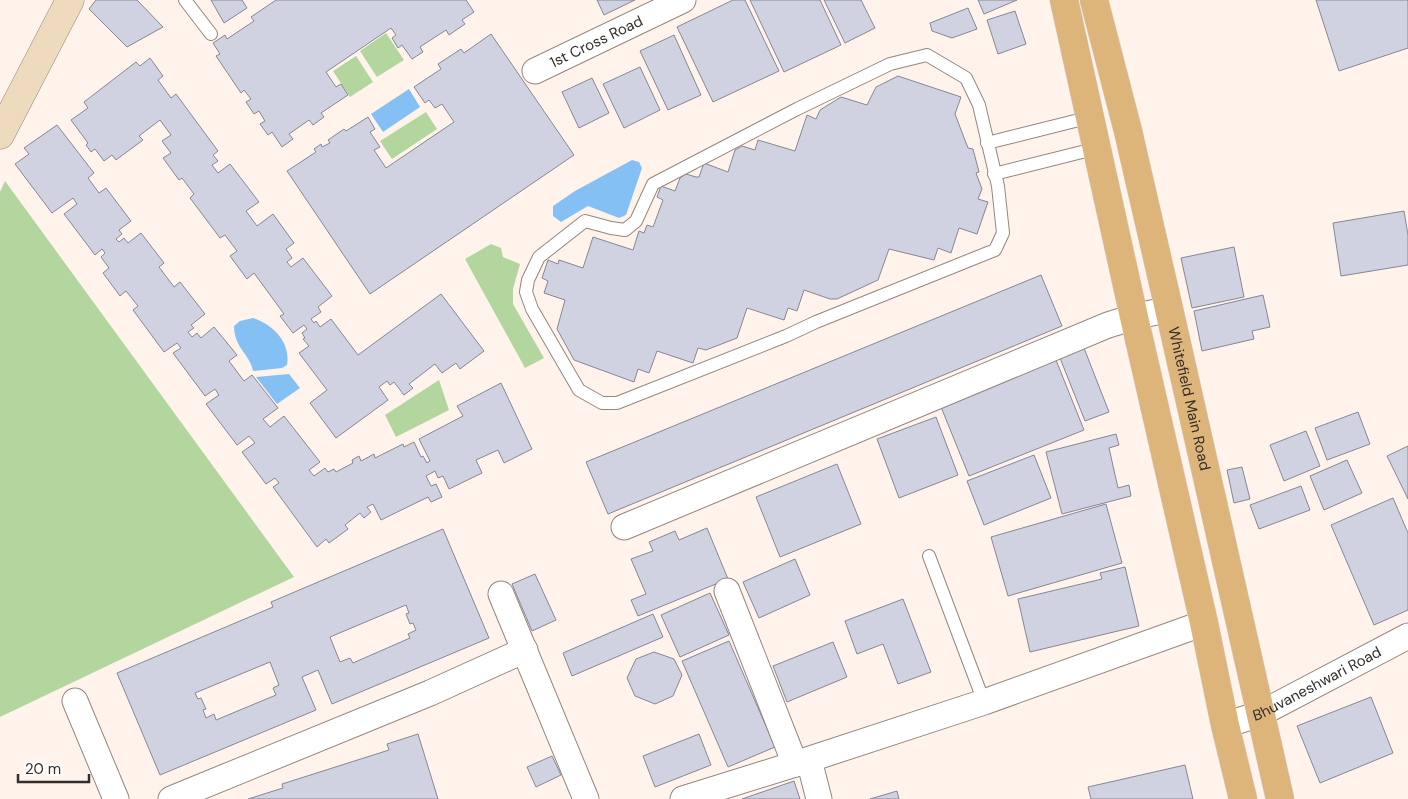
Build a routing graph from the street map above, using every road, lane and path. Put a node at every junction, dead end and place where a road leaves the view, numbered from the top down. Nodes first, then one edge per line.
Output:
1 (70, 0) edge
2 (185, 0) edge
3 (683, 0) edge
4 (1064, 0) edge
5 (1094, 0) edge
6 (211, 34) dead end
7 (535, 71) dead end
8 (1091, 117) junction
9 (0, 135) edge
10 (987, 142) junction
11 (1098, 148) junction
12 (994, 174) junction
13 (1169, 309) junction
14 (1134, 317) junction
15 (624, 527) dead end
16 (929, 556) dead end
17 (727, 590) dead end
18 (501, 594) dead end
19 (1204, 623) junction
20 (1408, 636) edge
21 (525, 650) junction
22 (74, 701) dead end
23 (984, 702) junction
24 (1260, 714) junction
25 (1225, 726) junction
26 (802, 762) junction
27 (116, 799) edge
28 (171, 799) edge
29 (586, 799) edge
30 (683, 799) edge
31 (819, 799) edge
32 (1243, 799) edge
33 (1280, 799) edge

1 - 9 street
2 - 6 lane
3 - 7 street, 1st Cross Road
4 - 8 main road
5 - 13 main road, Whitefield Main Road
8 - 10 lane
8 - 11 main road
10 - 12 lane
10 - 12 lane
11 - 12 lane
11 - 14 main road
13 - 14 street
13 - 24 main road, Whitefield Main Road
14 - 15 street
14 - 19 main road
16 - 23 lane
17 - 26 street
18 - 21 street
19 - 23 street
19 - 25 main road
20 - 24 street, Bhuvaneshwari Road
21 - 28 street
21 - 29 street
22 - 27 street
23 - 26 street
24 - 25 street, Bhuvaneshwari Road
24 - 33 main road, Whitefield Main Road
25 - 32 main road
26 - 30 street
26 - 31 street

